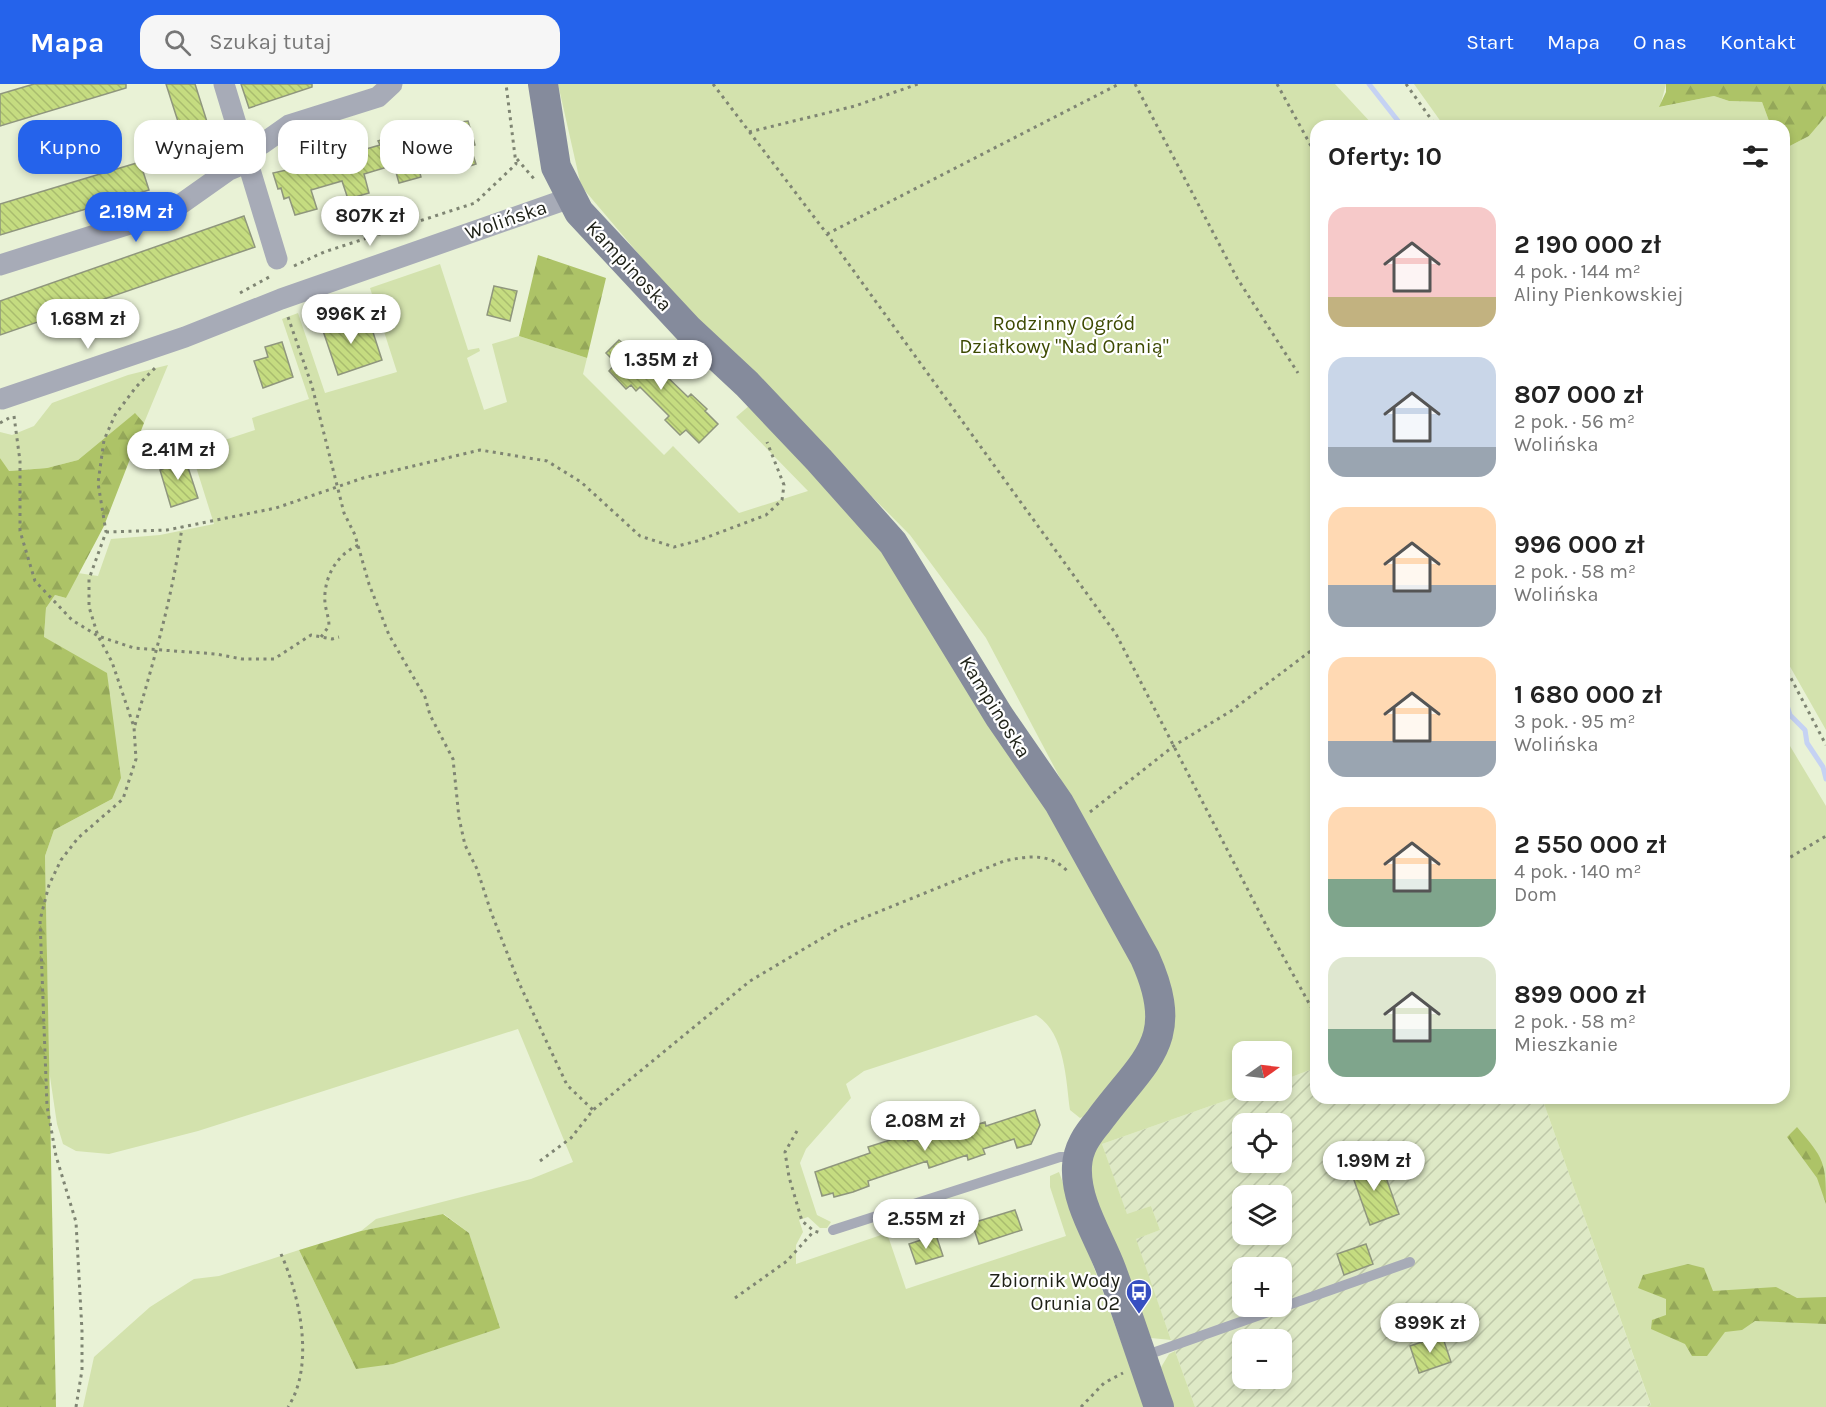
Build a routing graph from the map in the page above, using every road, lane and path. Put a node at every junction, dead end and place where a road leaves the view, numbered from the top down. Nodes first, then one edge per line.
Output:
1 (224, 84) edge
2 (392, 84) edge
3 (506, 84) edge
4 (543, 84) edge
5 (713, 84) edge
6 (918, 84) edge
7 (1119, 84) edge
8 (1135, 84) edge
9 (1277, 84) edge
10 (1406, 84) edge
11 (235, 120) edge
12 (1432, 120) edge
13 (749, 132) junction
14 (266, 141) edge
15 (1310, 144) edge
16 (223, 174) edge
17 (252, 174) edge
18 (570, 198) junction
19 (827, 234) junction
20 (0, 265) edge
21 (282, 267) junction
22 (236, 295) dead end
23 (281, 299) junction
24 (161, 362) dead end
25 (1298, 373) dead end
26 (5, 398) edge
27 (761, 435) dead end
28 (338, 486) junction
29 (182, 527) junction
30 (106, 532) junction
31 (359, 545) junction
32 (98, 636) junction
33 (321, 637) junction
34 (339, 637) dead end
35 (157, 650) junction
36 (1310, 652) edge
37 (1790, 676) edge
38 (134, 726) junction
39 (1175, 745) junction
40 (1826, 745) edge
41 (1102, 803) dead end
42 (1826, 836) edge
43 (1790, 857) edge
44 (1072, 877) dead end
45 (1310, 1005) edge
46 (592, 1110) junction
47 (797, 1131) dead end
48 (1078, 1157) junction
49 (540, 1161) dead end
50 (833, 1230) joint
51 (814, 1231) junction
52 (281, 1254) dead end
53 (1410, 1262) dead end
54 (735, 1298) dead end
55 (1143, 1362) junction
56 (76, 1407) edge
57 (288, 1407) edge
58 (1081, 1407) edge
59 (1159, 1407) edge

1 - 11 street
2 - 14 street
3 - 21 path
4 - 18 street, Kampinoska
5 - 13 path
6 - 13 path
7 - 19 path
8 - 25 path
9 - 15 path
10 - 12 path
13 - 19 path
16 - 20 street
17 - 21 street
18 - 23 street, Wolińska
18 - 48 street, Kampinoska
19 - 39 path
21 - 22 path
23 - 26 street, Wolińska
23 - 28 path
24 - 30 path
26 - 32 path
27 - 28 path
28 - 29 path
28 - 31 path
29 - 30 path
29 - 35 path
30 - 32 path
31 - 33 path
31 - 46 path
32 - 35 path
32 - 38 path
33 - 34 path
33 - 35 path
35 - 38 path
36 - 39 path
37 - 40 path
38 - 56 path
39 - 41 path
39 - 45 path
42 - 43 path
44 - 46 path
46 - 49 path
47 - 51 path
48 - 50 lane
48 - 55 street, Kampinoska
50 - 51 path
51 - 54 path
52 - 57 path
53 - 55 lane
55 - 58 path
55 - 59 street, Kampinoska

